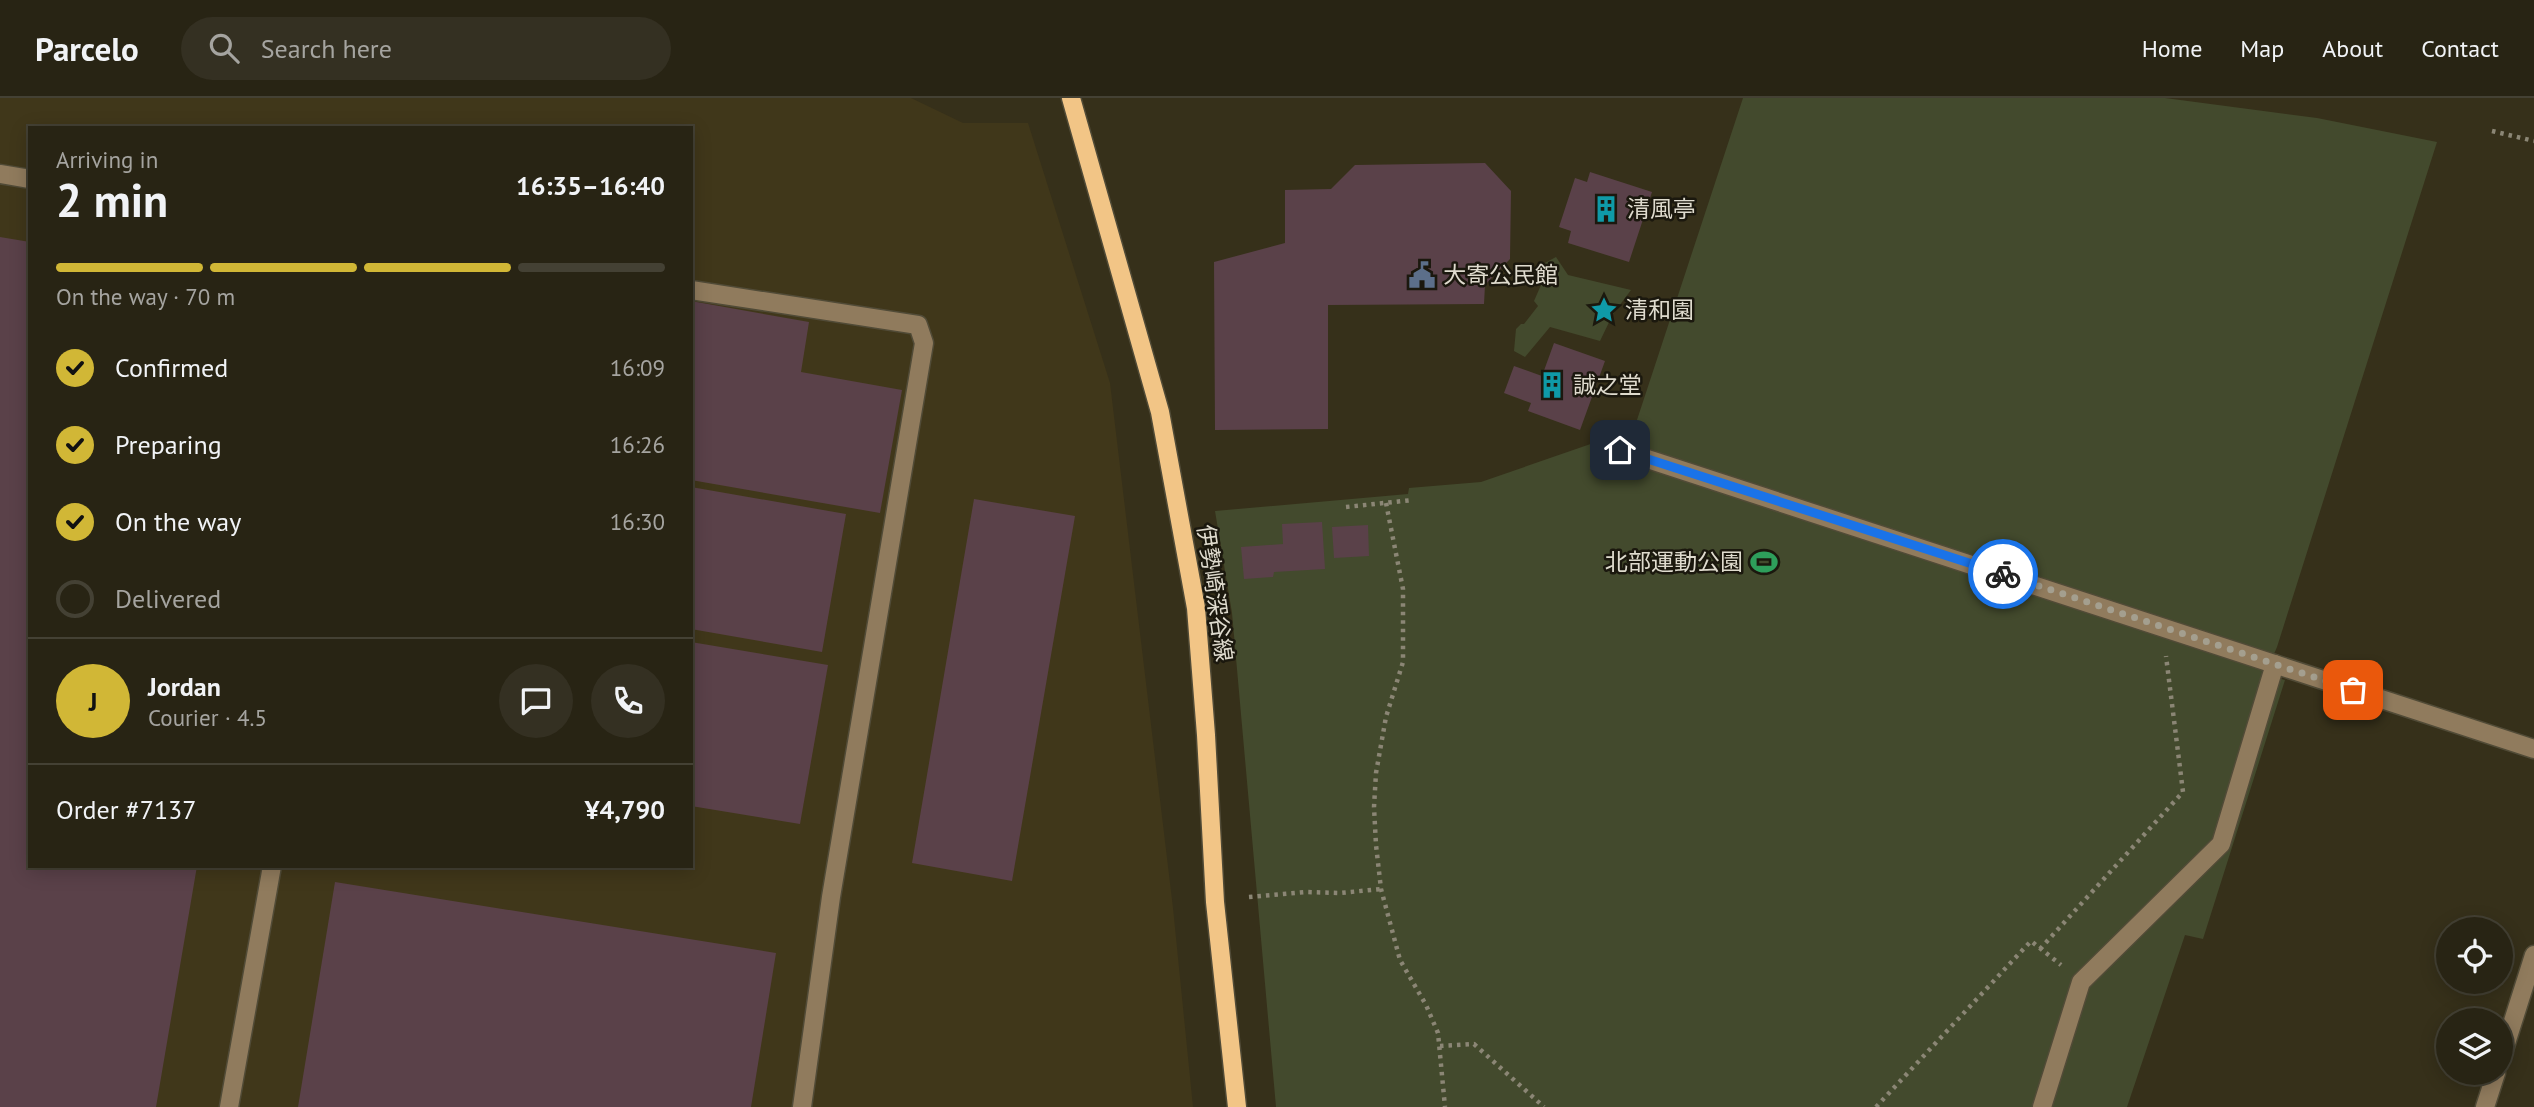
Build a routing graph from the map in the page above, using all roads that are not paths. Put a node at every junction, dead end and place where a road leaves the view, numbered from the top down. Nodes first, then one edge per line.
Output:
1 (1071, 98) edge
2 (0, 174) edge
3 (28, 179) edge
4 (693, 290) edge
5 (1620, 450) dead end
6 (2275, 664) junction
7 (2534, 749) edge
8 (272, 868) edge
9 (2534, 956) edge
10 (2513, 1022) edge
11 (2492, 1085) edge
12 (229, 1107) edge
13 (802, 1107) edge
14 (1237, 1107) edge
15 (2042, 1107) edge
16 (2485, 1107) edge

1 - 14 main road, 伊勢崎深谷線
2 - 3 street
4 - 13 street
5 - 6 street
6 - 7 street
6 - 15 street
8 - 12 street
9 - 10 street
11 - 16 street

